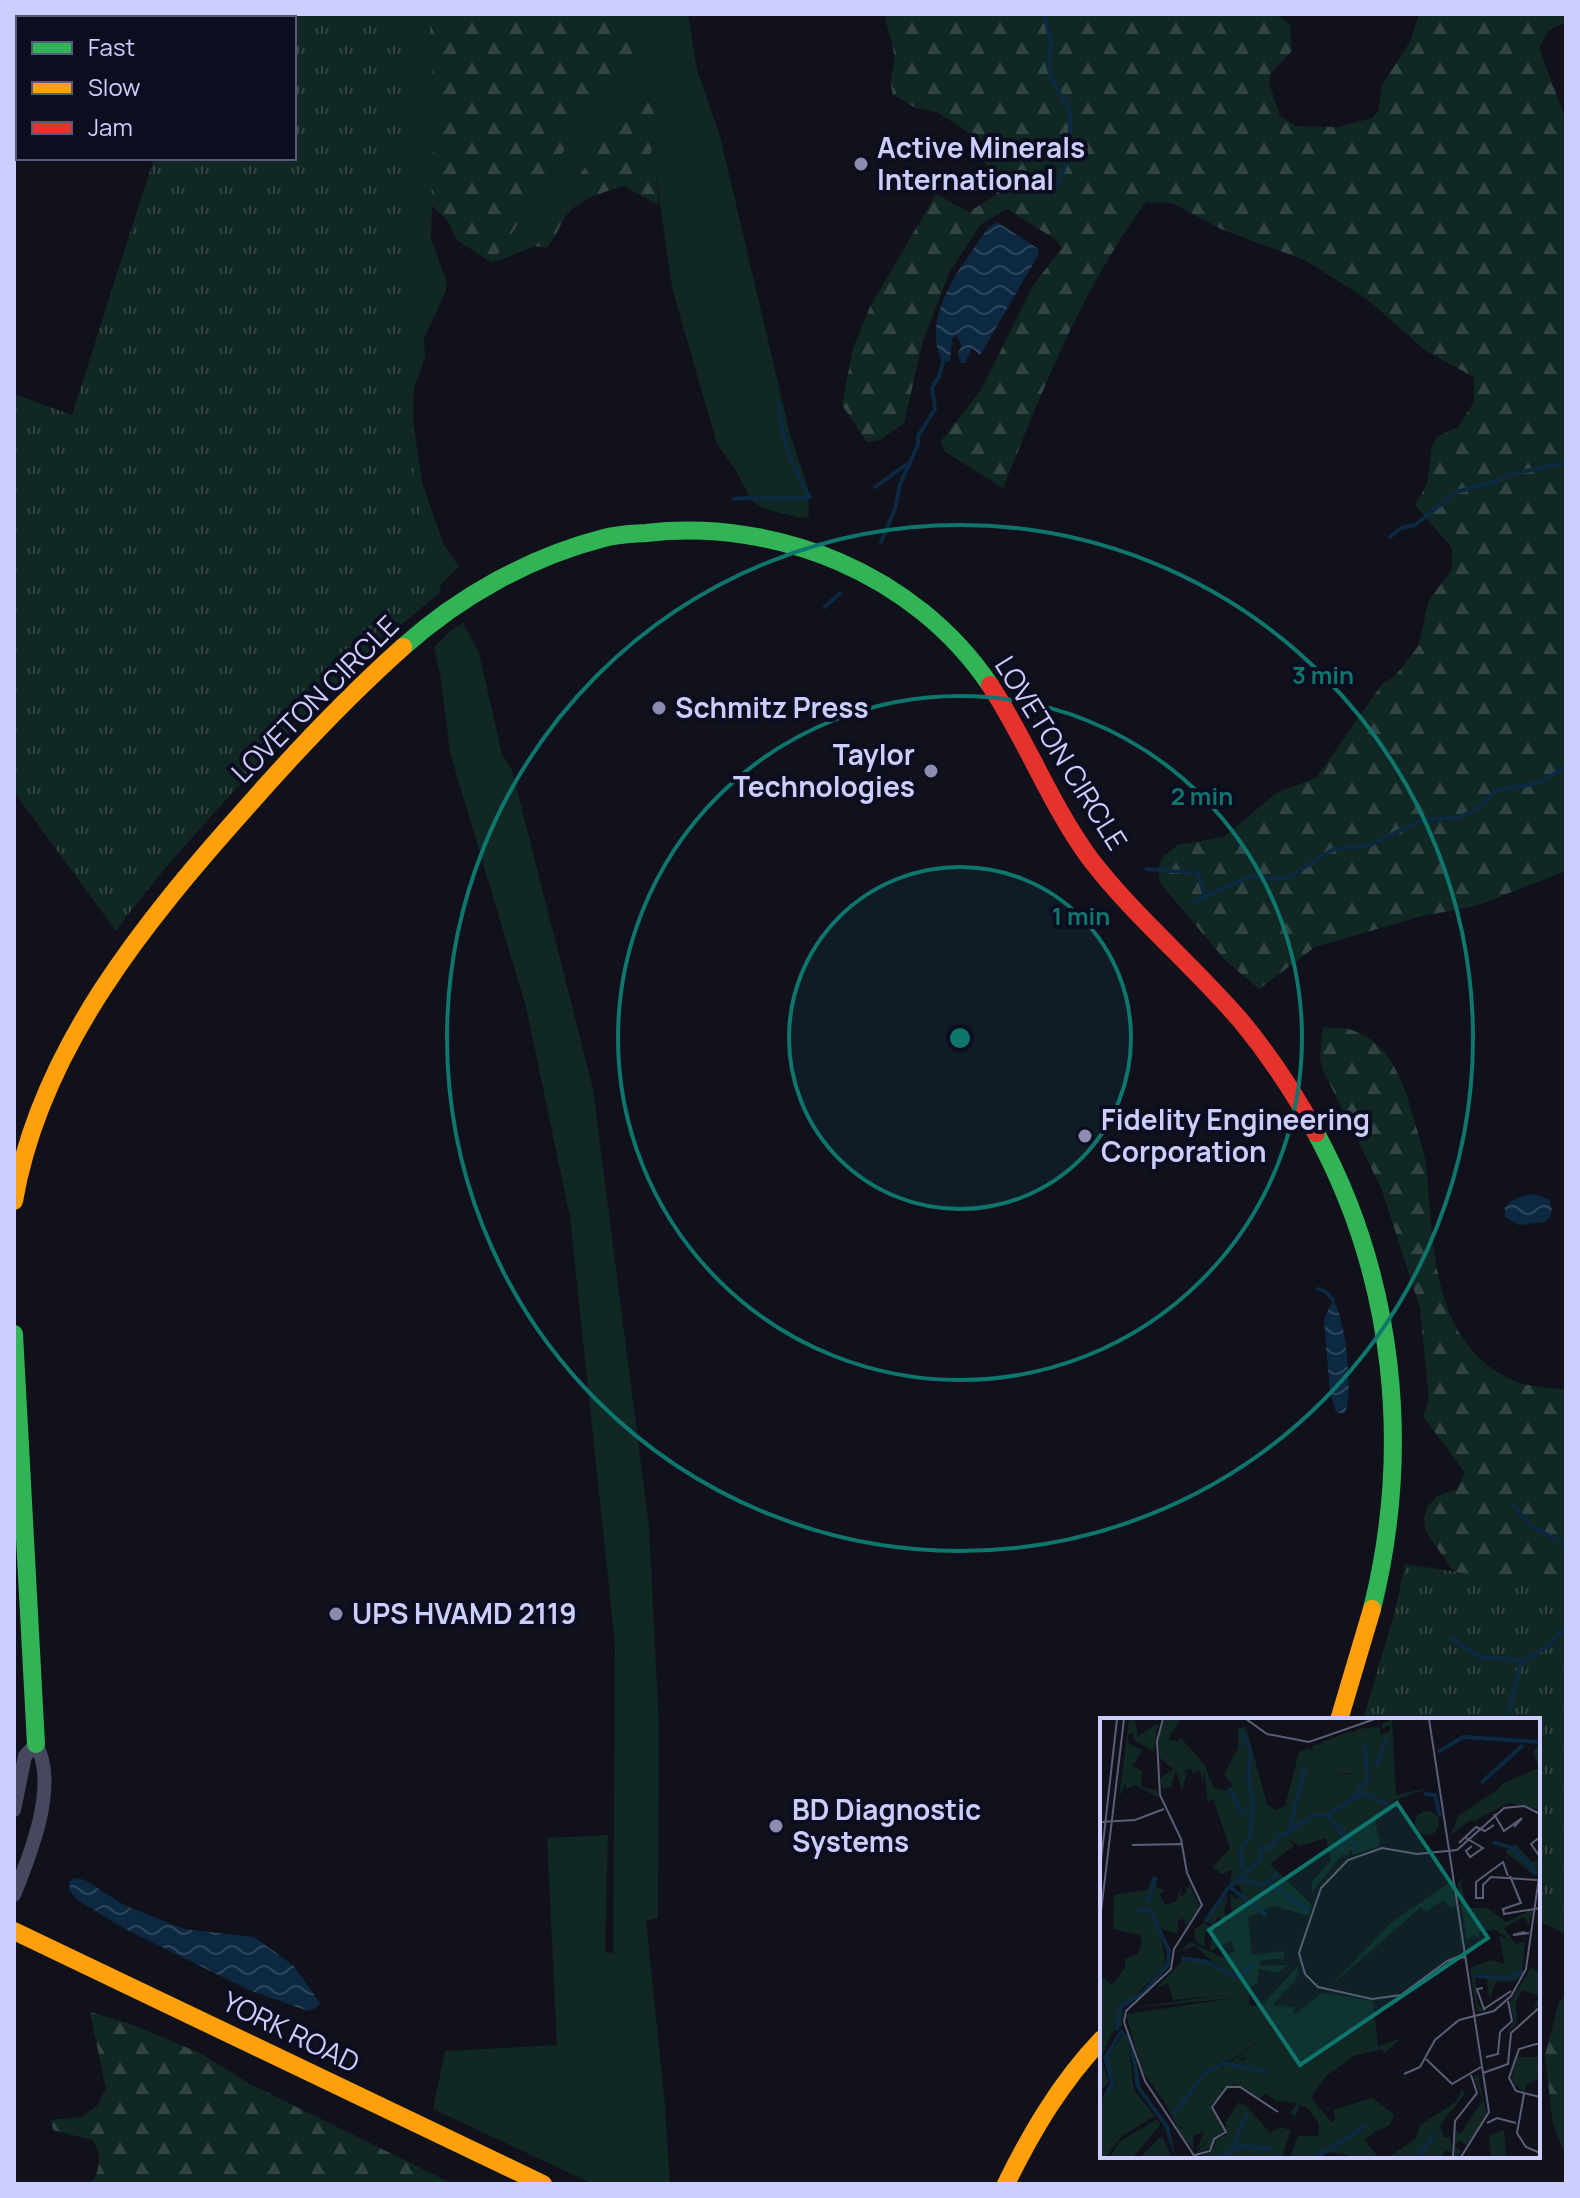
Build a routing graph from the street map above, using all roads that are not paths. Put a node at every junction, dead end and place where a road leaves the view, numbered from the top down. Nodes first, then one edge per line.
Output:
1 (14, 1201) edge
2 (14, 1334) edge
3 (1340, 1718) edge
4 (36, 1744) junction
5 (14, 1810) edge
6 (14, 1895) edge
7 (14, 1931) edge
8 (1100, 2041) edge
9 (543, 2184) edge
10 (1006, 2184) edge

1 - 3 street, LOVETON CIRCLE
2 - 4 street
4 - 5 street
4 - 6 street
7 - 9 street, YORK ROAD
8 - 10 street

